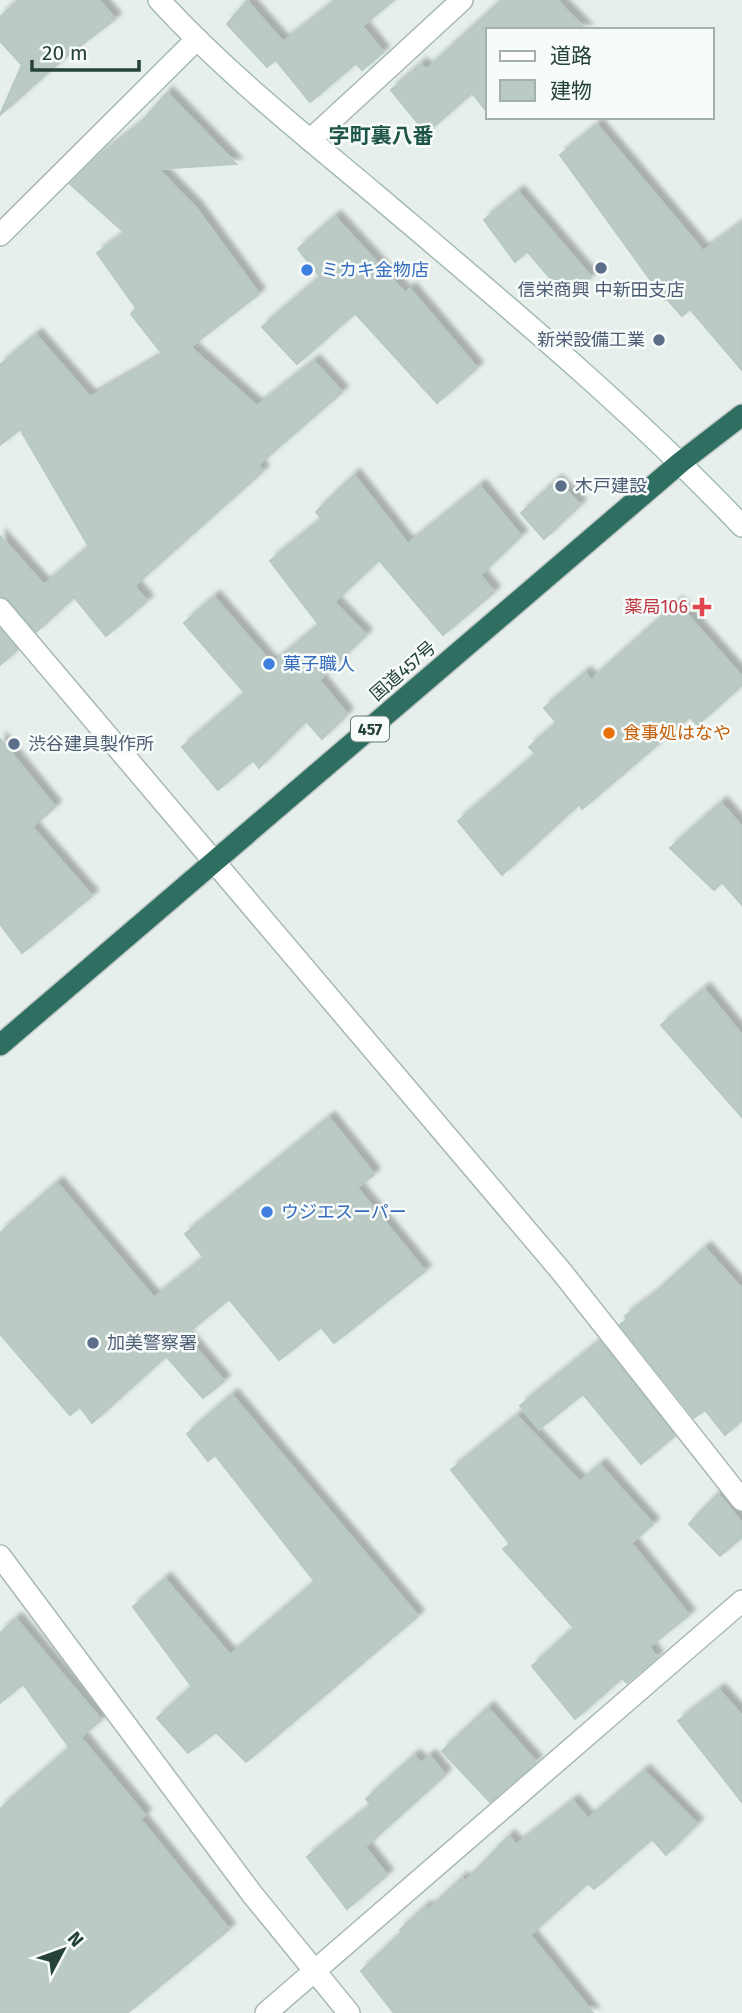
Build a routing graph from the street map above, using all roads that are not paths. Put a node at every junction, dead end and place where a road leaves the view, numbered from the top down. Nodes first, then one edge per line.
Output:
1 (159, 0) edge
2 (462, 0) edge
3 (197, 39) junction
4 (310, 140) junction
5 (0, 235) edge
6 (742, 415) edge
7 (681, 462) junction
8 (742, 526) edge
9 (0, 609) edge
10 (215, 861) junction
11 (0, 1045) edge
12 (742, 1500) edge
13 (0, 1556) edge
14 (742, 1601) edge
15 (315, 1972) junction
16 (266, 2013) edge
17 (349, 2013) edge

1 - 3 street
2 - 4 street
3 - 4 street
3 - 5 street
4 - 7 street
6 - 7 highway, 国道457号 / 457
7 - 8 street
7 - 10 highway, 国道457号 / 457
9 - 10 street
10 - 11 highway, 国道457号 / 457
10 - 12 street
13 - 15 street
14 - 15 street
15 - 16 street
15 - 17 street

